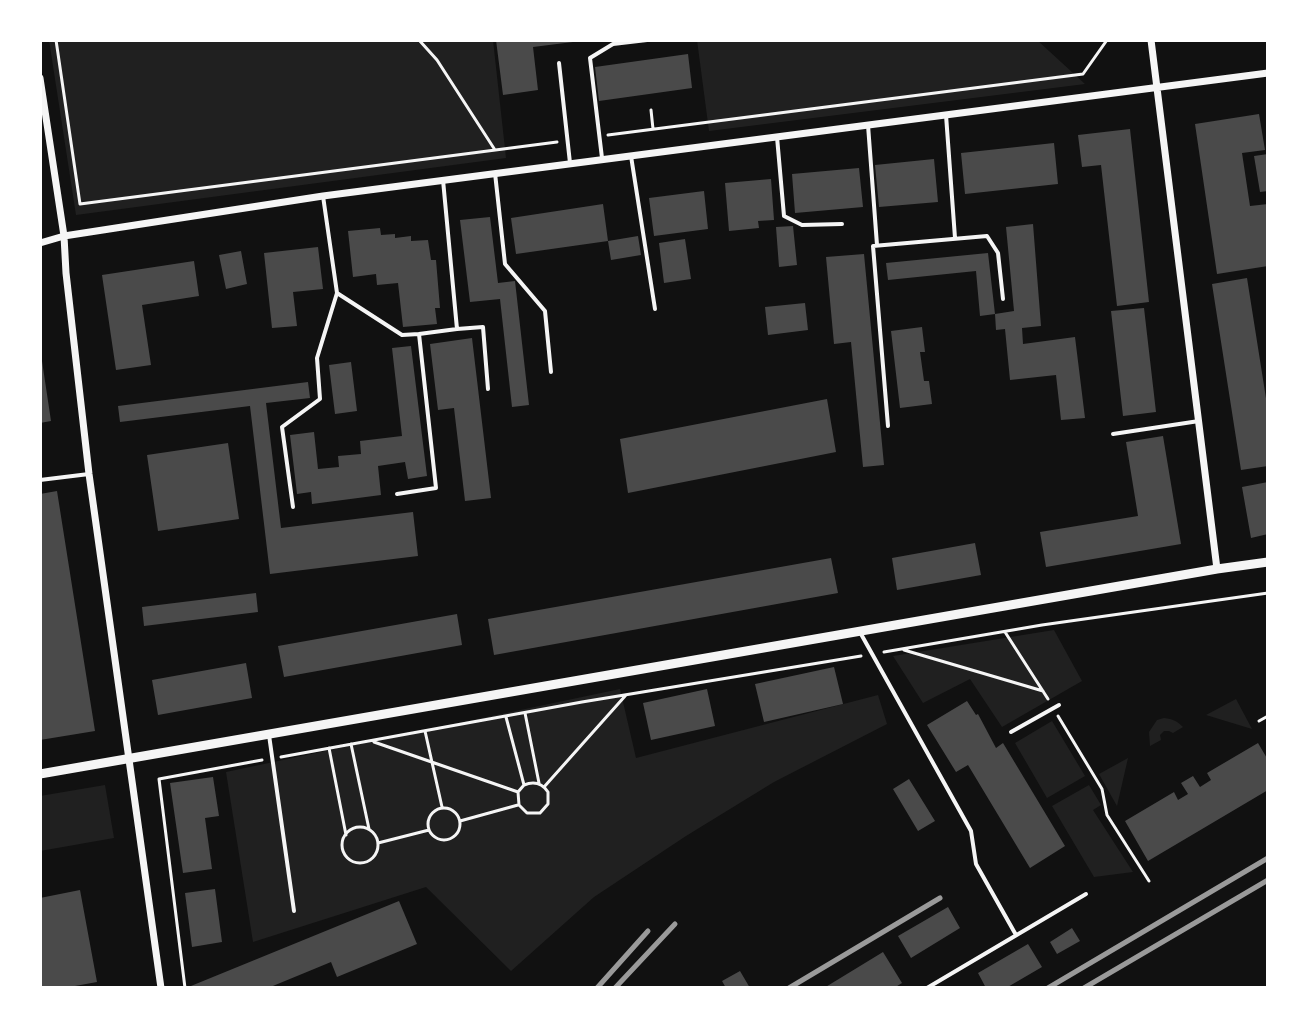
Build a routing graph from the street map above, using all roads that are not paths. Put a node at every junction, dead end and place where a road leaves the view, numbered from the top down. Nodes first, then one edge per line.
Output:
1 (647, 40) edge
2 (1151, 40) edge
3 (559, 63) dead end
4 (1268, 73) edge
5 (40, 78) edge
6 (1157, 88) junction
7 (946, 115) junction
8 (868, 125) junction
9 (777, 137) junction
10 (631, 156) junction
11 (602, 159) junction
12 (570, 163) junction
13 (495, 173) junction
14 (443, 180) junction
15 (323, 196) junction
16 (842, 224) dead end
17 (64, 236) junction
18 (955, 238) junction
19 (40, 243) edge
20 (877, 245) junction
21 (337, 293) junction
22 (1003, 299) dead end
23 (655, 309) dead end
24 (457, 329) junction
25 (419, 334) junction
26 (551, 372) dead end
27 (488, 389) dead end
28 (1199, 421) junction
29 (888, 426) dead end
30 (1113, 434) dead end
31 (89, 474) junction
32 (40, 480) edge
33 (397, 494) dead end
34 (293, 507) dead end
35 (1268, 562) edge
36 (1217, 569) junction
37 (860, 632) junction
38 (1059, 705) dead end
39 (1011, 732) dead end
40 (269, 735) junction
41 (128, 760) junction
42 (40, 774) edge
43 (1086, 894) dead end
44 (294, 911) dead end
45 (1016, 935) junction
46 (161, 988) edge
47 (927, 988) edge

1 - 11 lane
2 - 6 street
3 - 12 lane
4 - 6 street
5 - 17 street
6 - 7 street
6 - 28 street
7 - 8 street
7 - 18 lane
8 - 9 street
8 - 20 lane
9 - 10 street
9 - 16 lane
10 - 11 street
10 - 23 lane
11 - 12 street
12 - 13 street
13 - 14 street
13 - 26 lane
14 - 15 street
14 - 24 lane
15 - 17 street
15 - 21 lane
17 - 19 street
17 - 31 street
18 - 20 lane
18 - 22 lane
20 - 29 lane
21 - 25 lane
21 - 34 lane
24 - 25 lane
24 - 27 lane
25 - 33 lane
28 - 30 lane
28 - 36 street
31 - 32 lane
31 - 41 street
35 - 36 street
36 - 37 street
37 - 40 street
37 - 45 lane
38 - 39 lane
40 - 41 street
40 - 44 lane
41 - 42 street
41 - 46 street
43 - 45 lane
45 - 47 lane

